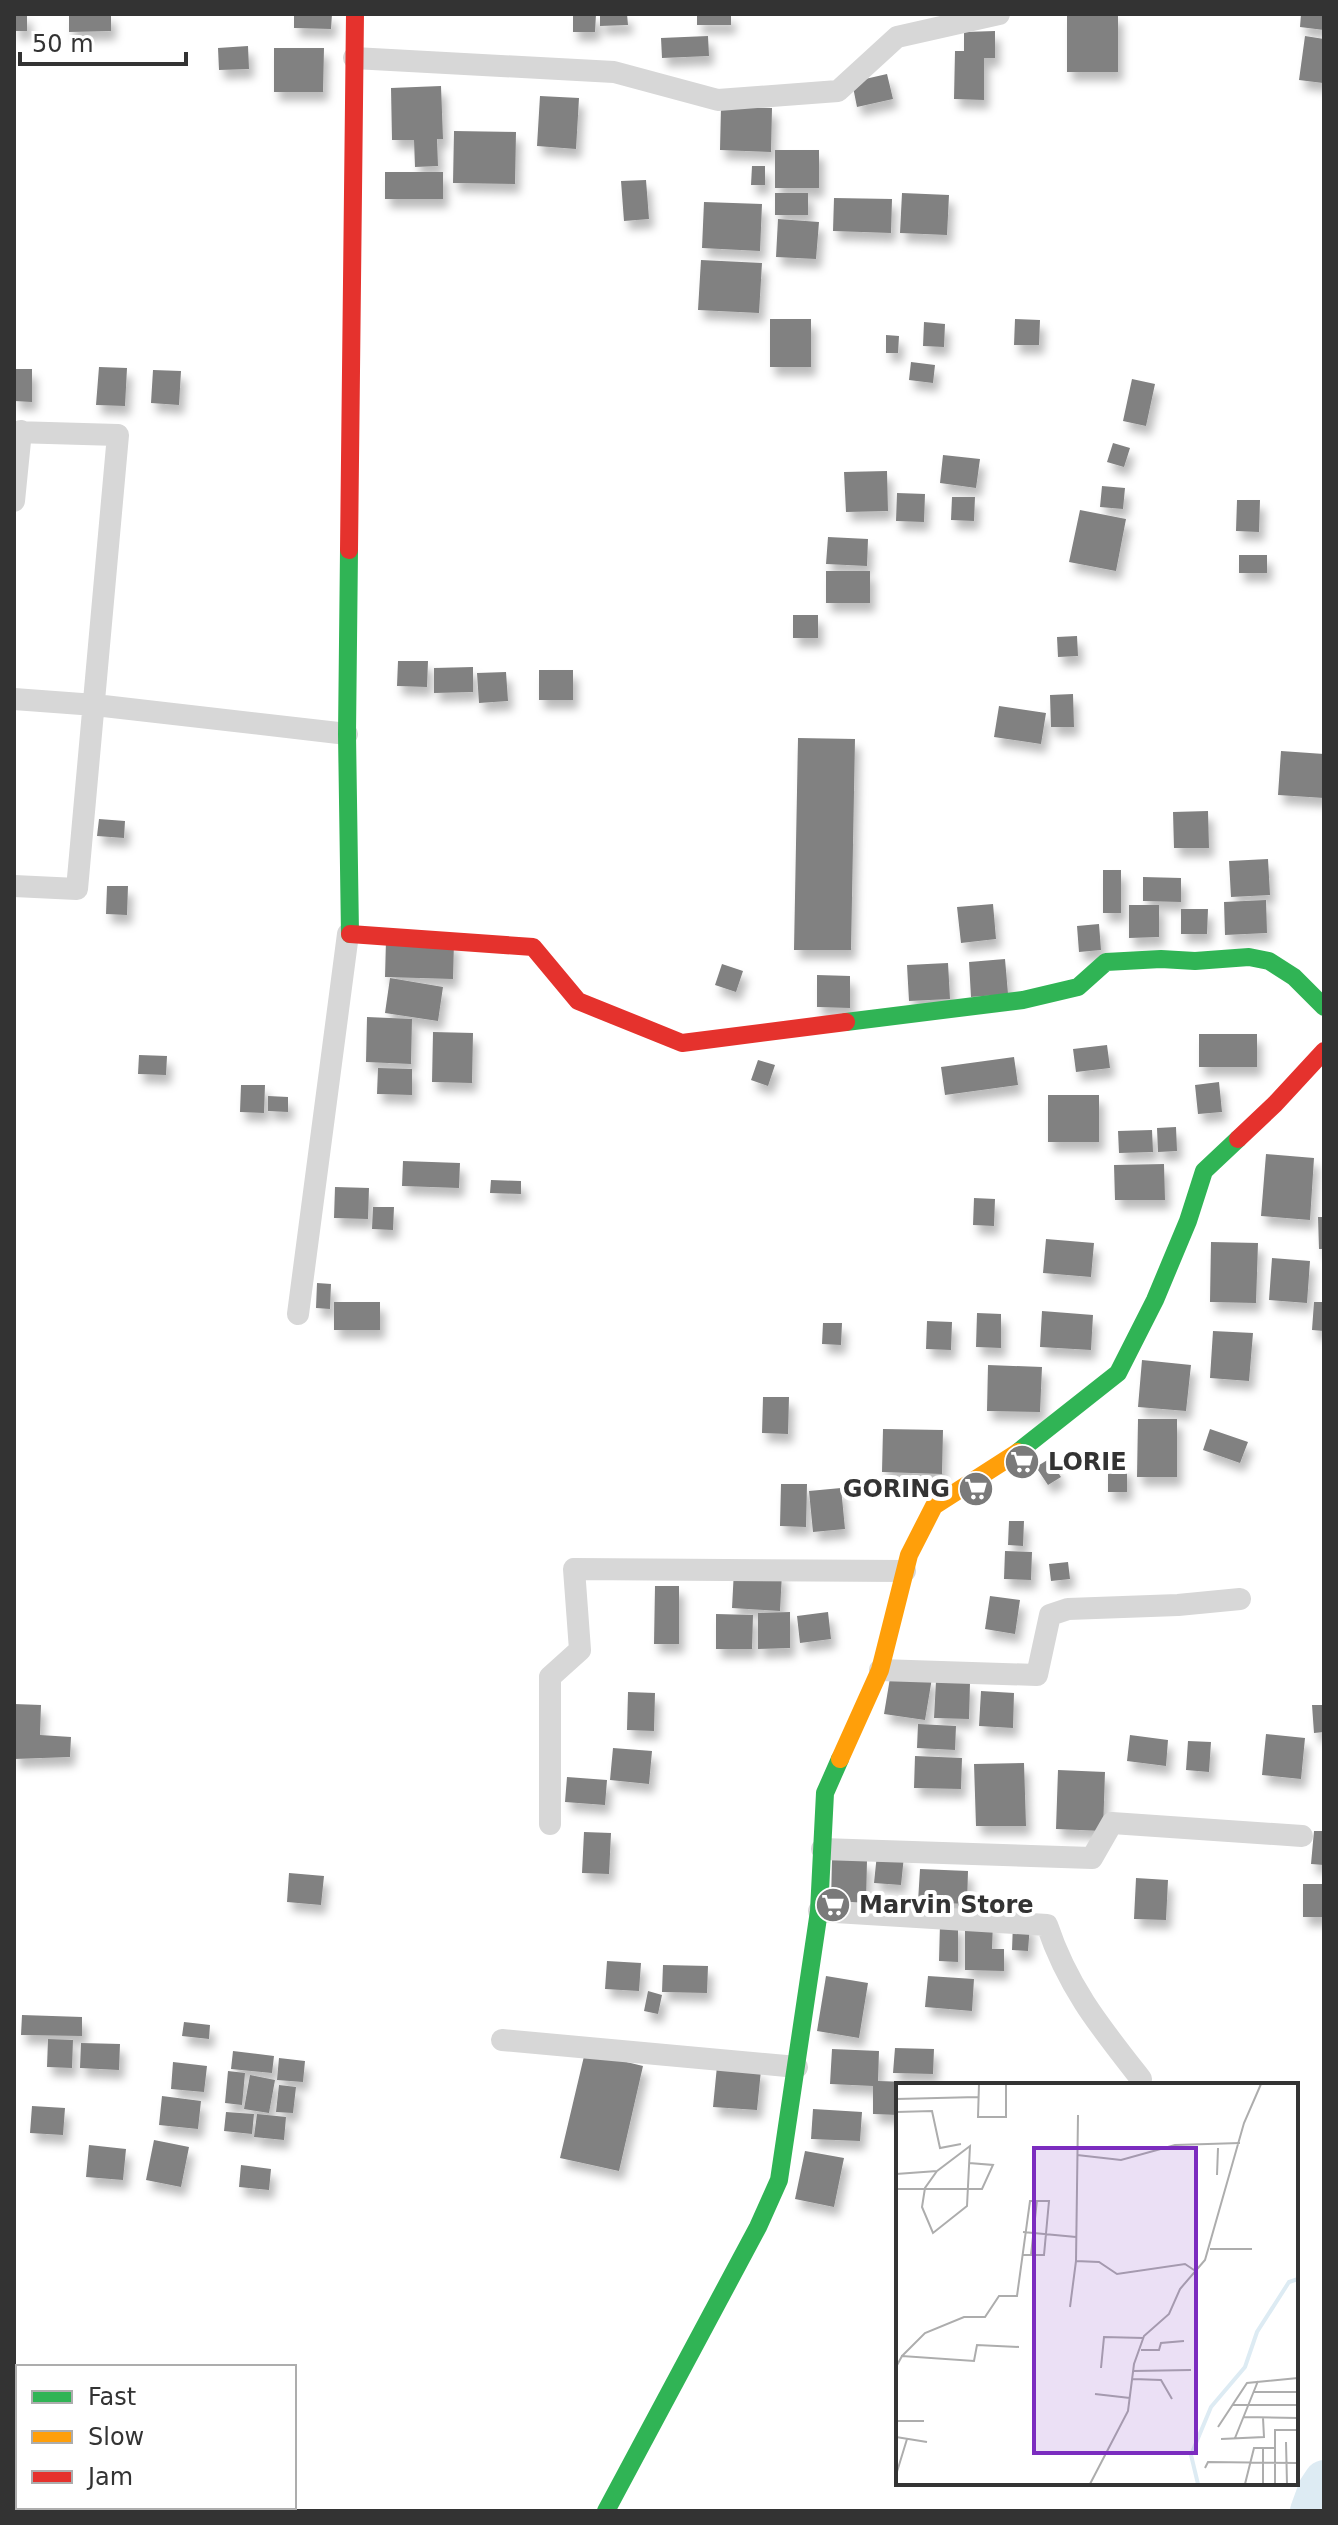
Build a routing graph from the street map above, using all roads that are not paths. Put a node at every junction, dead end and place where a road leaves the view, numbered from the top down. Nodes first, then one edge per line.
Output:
1 (355, 14) edge
2 (999, 14) edge
3 (354, 58) junction
4 (17, 431) edge
5 (14, 501) edge
6 (14, 699) edge
7 (95, 705) junction
8 (347, 734) junction
9 (14, 886) edge
10 (348, 934) junction
11 (1324, 1007) edge
12 (1324, 1051) edge
13 (298, 1314) dead end
14 (905, 1571) junction
15 (1240, 1599) dead end
16 (880, 1670) junction
17 (550, 1824) dead end
18 (1302, 1836) dead end
19 (822, 1849) junction
20 (819, 1911) junction
21 (502, 2040) dead end
22 (797, 2067) junction
23 (1141, 2079) dead end
24 (606, 2511) edge

1 - 3 street
2 - 3 street
3 - 8 street
4 - 5 street
4 - 7 street
6 - 7 street
7 - 8 street
7 - 9 street
8 - 10 street
10 - 11 street
10 - 13 street
12 - 14 street
14 - 16 street
14 - 17 street
15 - 16 street
16 - 19 street
18 - 19 street
19 - 20 street
20 - 22 street
20 - 23 street
21 - 22 street
22 - 24 street

